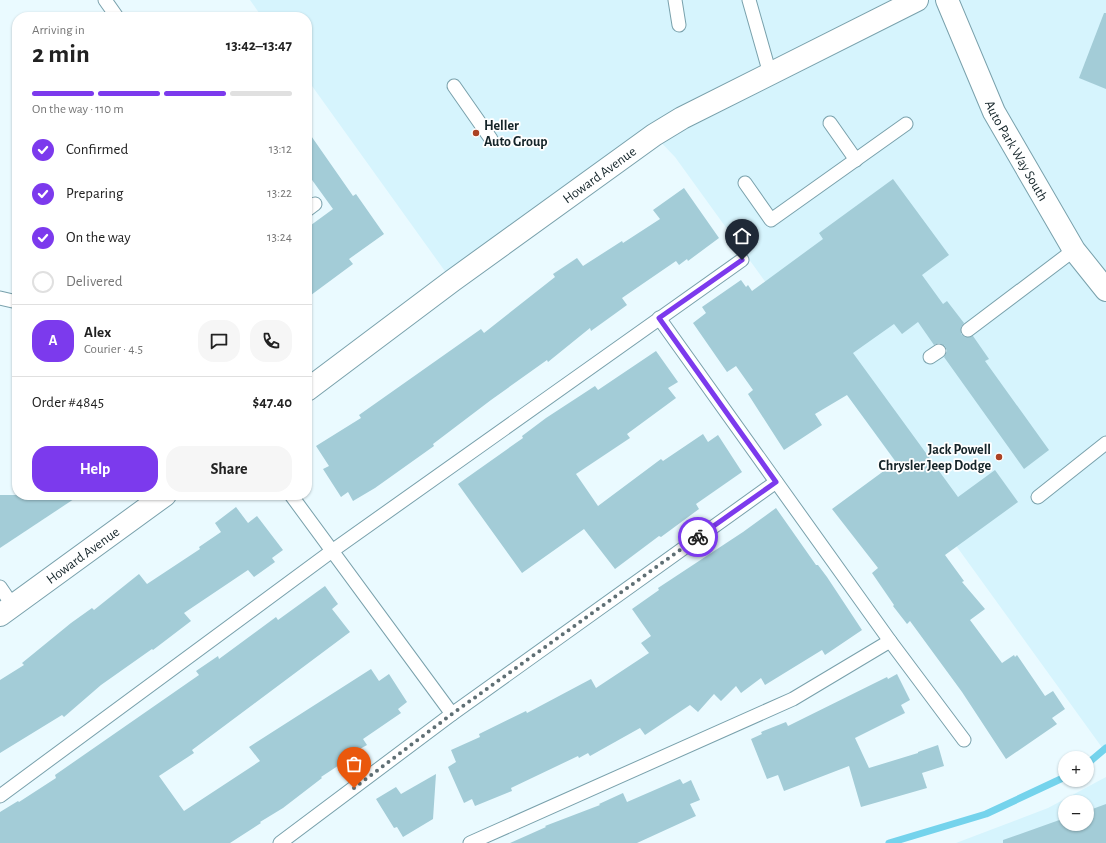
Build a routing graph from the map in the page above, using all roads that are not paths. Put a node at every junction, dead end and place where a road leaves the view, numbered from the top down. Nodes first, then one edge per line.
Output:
1 (105, 0) edge
2 (675, 0) edge
3 (749, 0) edge
4 (917, 0) edge
5 (947, 0) edge
6 (113, 12) edge
7 (679, 25) dead end
8 (770, 74) junction
9 (454, 86) dead end
10 (830, 123) dead end
11 (906, 124) dead end
12 (491, 139) dead end
13 (856, 160) junction
14 (745, 183) dead end
15 (1074, 250) junction
16 (742, 260) dead end
17 (1106, 290) edge
18 (0, 298) edge
19 (12, 301) edge
20 (659, 318) junction
21 (968, 330) dead end
22 (312, 386) edge
23 (1106, 444) edge
24 (776, 482) junction
25 (1038, 497) dead end
26 (158, 500) edge
27 (295, 500) edge
28 (332, 550) junction
29 (0, 587) edge
30 (6, 611) edge
31 (890, 641) junction
32 (452, 714) junction
33 (964, 740) dead end
34 (0, 796) edge
35 (280, 843) edge
36 (470, 843) edge

1 - 6 lane
2 - 7 lane
3 - 8 lane
4 - 8 street, Howard Avenue
5 - 15 street, Auto Park Way South
8 - 22 street, Howard Avenue
9 - 12 lane
10 - 13 lane
11 - 13 lane
13 - 14 lane
15 - 17 street, Auto Park Way South
15 - 21 lane
16 - 20 lane
18 - 19 lane
20 - 24 lane
20 - 28 lane
23 - 25 lane
24 - 31 lane
24 - 32 lane
26 - 30 street, Howard Avenue
27 - 28 lane
28 - 32 lane
28 - 34 lane
29 - 30 lane
31 - 33 lane
31 - 36 lane
32 - 35 lane

